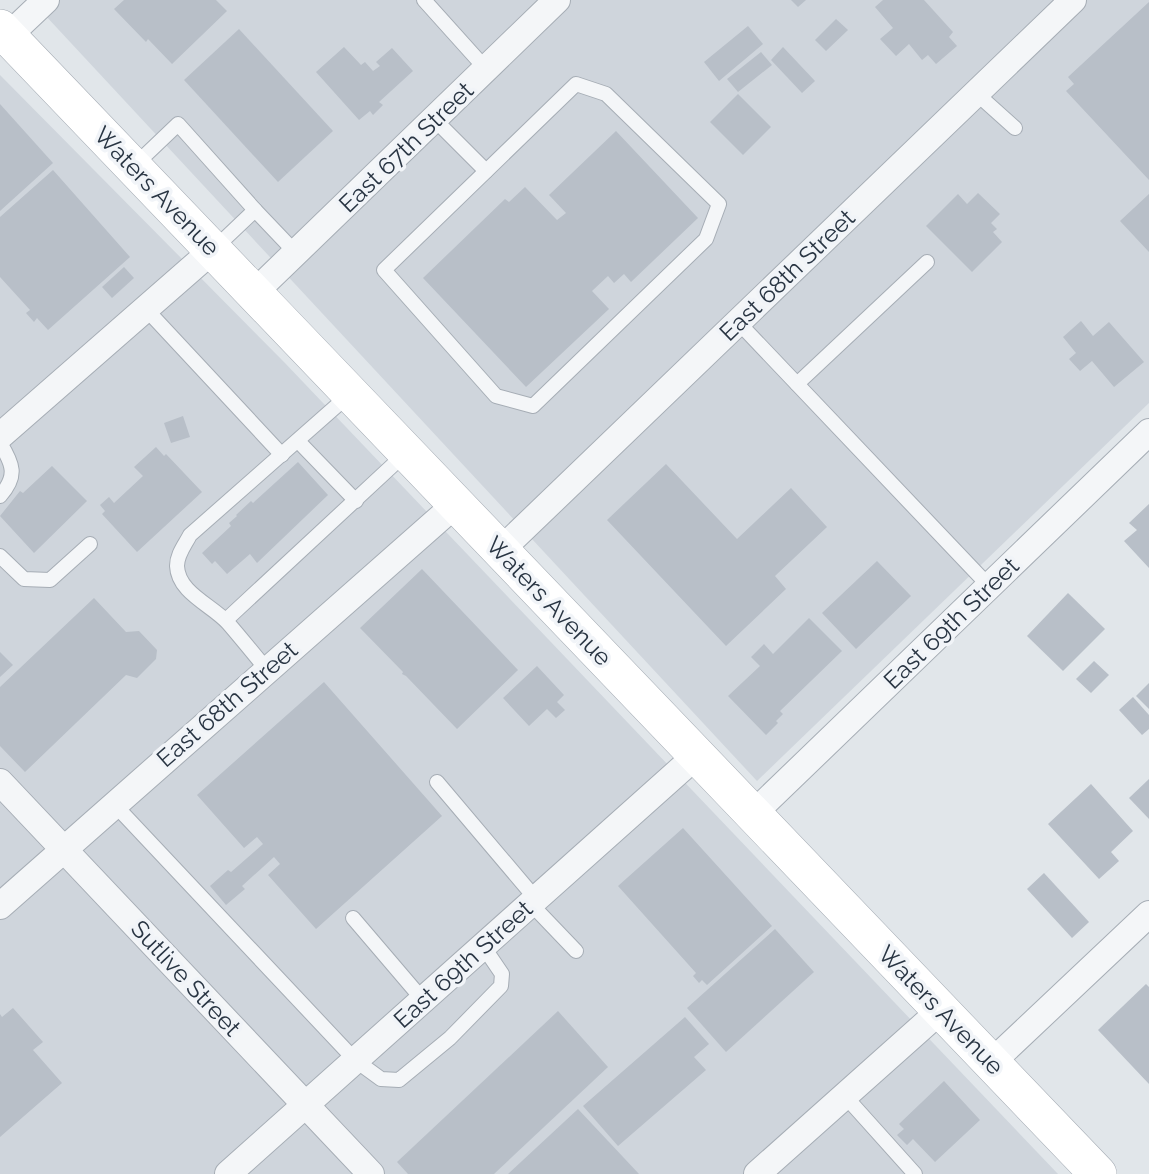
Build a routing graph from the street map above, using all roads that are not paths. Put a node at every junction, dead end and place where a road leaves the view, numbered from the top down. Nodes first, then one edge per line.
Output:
1 (46, 0) edge
2 (424, 0) edge
3 (556, 0) edge
4 (1062, 4) edge
5 (4, 32) edge
6 (486, 69) junction
7 (976, 93) junction
8 (434, 119) junction
9 (1015, 128) dead end
10 (133, 167) junction
11 (486, 171) junction
12 (255, 209) junction
13 (214, 249) junction
14 (296, 253) junction
15 (927, 262) dead end
16 (254, 293) junction
17 (145, 308) junction
18 (738, 322) junction
19 (797, 384) junction
20 (350, 394) junction
21 (1149, 432) edge
22 (0, 436) edge
23 (298, 441) junction
24 (0, 443) edge
25 (407, 453) junction
26 (282, 455) junction
27 (0, 496) edge
28 (356, 501) junction
29 (456, 504) junction
30 (90, 544) dead end
31 (501, 551) junction
32 (0, 556) edge
33 (989, 586) junction
34 (226, 620) junction
35 (267, 670) junction
36 (697, 755) junction
37 (0, 782) edge
38 (437, 782) dead end
39 (114, 804) junction
40 (753, 814) junction
41 (63, 849) junction
42 (533, 901) junction
43 (0, 906) edge
44 (1149, 914) edge
45 (353, 918) dead end
46 (483, 946) junction
47 (576, 951) dead end
48 (423, 1000) junction
49 (942, 1010) junction
50 (355, 1060) junction
51 (992, 1063) junction
52 (845, 1096) junction
53 (306, 1105) junction
54 (228, 1174) edge
55 (371, 1174) edge
56 (757, 1174) edge
57 (915, 1174) edge
58 (1098, 1174) edge

1 - 5 street
2 - 6 lane
3 - 6 street, East 67th Street
4 - 7 street, East 68th Street
5 - 10 main road, Waters Avenue
6 - 8 street, East 67th Street
7 - 9 lane
7 - 18 street, East 68th Street
8 - 11 lane
8 - 14 street, East 67th Street
10 - 12 lane
10 - 13 main road, Waters Avenue
11 - 11 lane
12 - 13 lane
12 - 14 lane
13 - 16 main road, Waters Avenue
13 - 17 street
14 - 16 street, East 67th Street
15 - 19 lane
16 - 20 main road, Waters Avenue
17 - 22 street
17 - 26 lane
18 - 19 lane
18 - 31 street, East 68th Street
19 - 33 lane
20 - 23 lane
20 - 25 main road, Waters Avenue
21 - 33 street, East 69th Street
23 - 26 lane
23 - 28 lane
24 - 27 lane
25 - 28 lane
25 - 29 main road, Waters Avenue
26 - 34 lane
28 - 34 lane
29 - 31 main road, Waters Avenue
29 - 35 street, East 68th Street
30 - 32 lane
31 - 36 main road, Waters Avenue
33 - 40 street, East 69th Street
34 - 35 lane
35 - 39 street, East 68th Street
36 - 40 main road, Waters Avenue
36 - 42 street, East 69th Street
37 - 41 street, Sutlive Street
38 - 42 lane
39 - 41 street, East 68th Street
39 - 50 lane
40 - 49 main road, Waters Avenue
41 - 43 street, East 68th Street
41 - 53 street, Sutlive Street
42 - 46 street, East 69th Street
42 - 47 lane
44 - 51 street
45 - 48 lane
46 - 48 street, East 69th Street
46 - 50 lane
48 - 50 street, East 69th Street
49 - 51 main road, Waters Avenue
49 - 52 street
50 - 53 street, East 69th Street
51 - 58 main road, Waters Avenue
52 - 56 street
52 - 57 lane
53 - 54 street, East 69th Street
53 - 55 street, Sutlive Street

